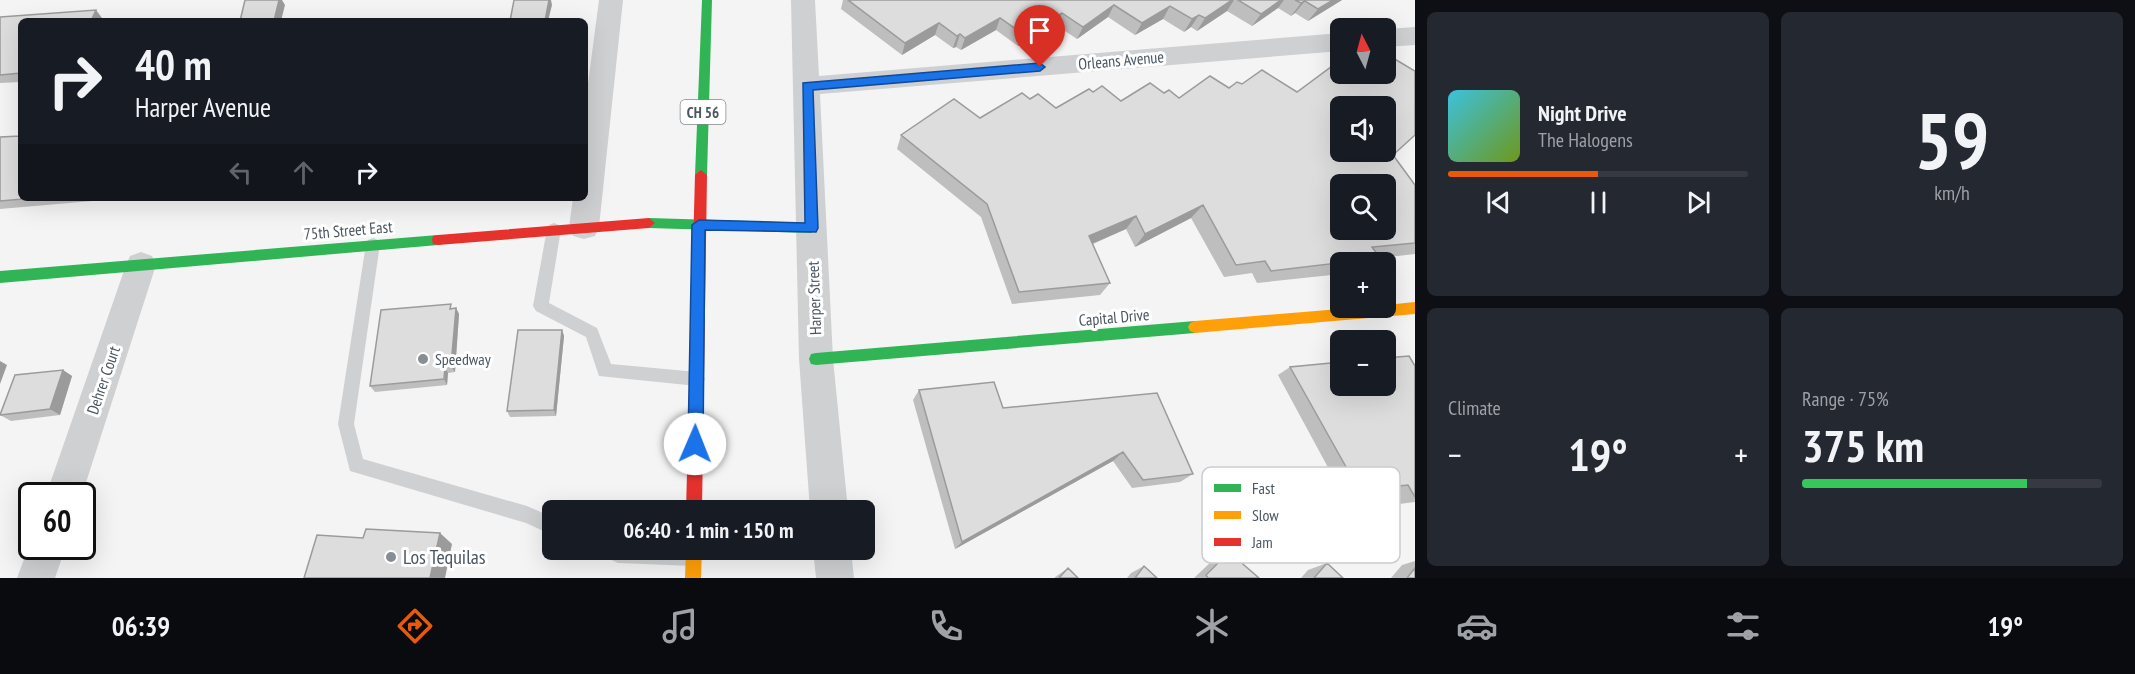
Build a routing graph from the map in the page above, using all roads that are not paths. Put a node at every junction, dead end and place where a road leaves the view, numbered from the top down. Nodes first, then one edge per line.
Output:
1 (611, 0) edge
2 (707, 0) edge
3 (803, 0) edge
4 (1415, 36) edge
5 (1396, 37) edge
6 (1330, 43) edge
7 (807, 86) junction
8 (588, 193) edge
9 (587, 201) edge
10 (699, 225) junction
11 (584, 227) junction
12 (811, 228) junction
13 (554, 229) junction
14 (372, 244) junction
15 (141, 265) junction
16 (0, 277) edge
17 (1415, 308) edge
18 (816, 359) junction
19 (697, 379) junction
20 (68, 482) edge
21 (694, 500) edge
22 (828, 500) edge
23 (542, 522) edge
24 (42, 560) edge
25 (694, 560) edge
26 (833, 560) edge
27 (36, 578) edge
28 (693, 578) edge
29 (835, 578) edge

1 - 8 street
2 - 10 street, CH 56
3 - 7 street
4 - 5 street
6 - 7 street, Orleans Avenue
7 - 12 street, Harper Street
9 - 11 street
10 - 11 street, 75th Street East
10 - 12 street, 75th Street East
10 - 19 street, CH 56
11 - 13 street, 75th Street East
12 - 18 street, Harper Street
13 - 14 street, 75th Street East
13 - 19 lane
14 - 15 street, 75th Street East
14 - 23 lane
15 - 16 street, 75th Street East
15 - 20 street, Dehrer Court
17 - 18 street, Capital Drive
18 - 22 street, Harper Street
19 - 21 street, CH 56
24 - 27 street
25 - 28 street
26 - 29 street

